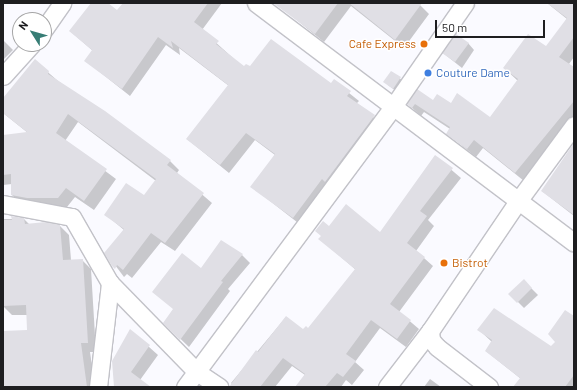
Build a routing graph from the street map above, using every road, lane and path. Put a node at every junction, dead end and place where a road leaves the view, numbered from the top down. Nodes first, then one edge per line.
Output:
1 (62, 3) edge
2 (256, 3) edge
3 (465, 3) edge
4 (52, 17) edge
5 (25, 52) edge
6 (3, 76) edge
7 (392, 108) junction
8 (574, 125) edge
9 (518, 200) junction
10 (3, 204) edge
11 (574, 243) edge
12 (110, 283) junction
13 (430, 330) junction
14 (197, 372) junction
15 (98, 387) edge
16 (185, 387) edge
17 (219, 387) edge
18 (387, 387) edge
19 (489, 387) edge

1 - 4 street
2 - 7 street
3 - 7 street
5 - 6 street
7 - 9 street
7 - 14 street
8 - 9 street
9 - 11 street
9 - 13 street
10 - 12 street
12 - 14 street
12 - 15 street
13 - 18 street
13 - 19 street
14 - 16 street
14 - 17 street

